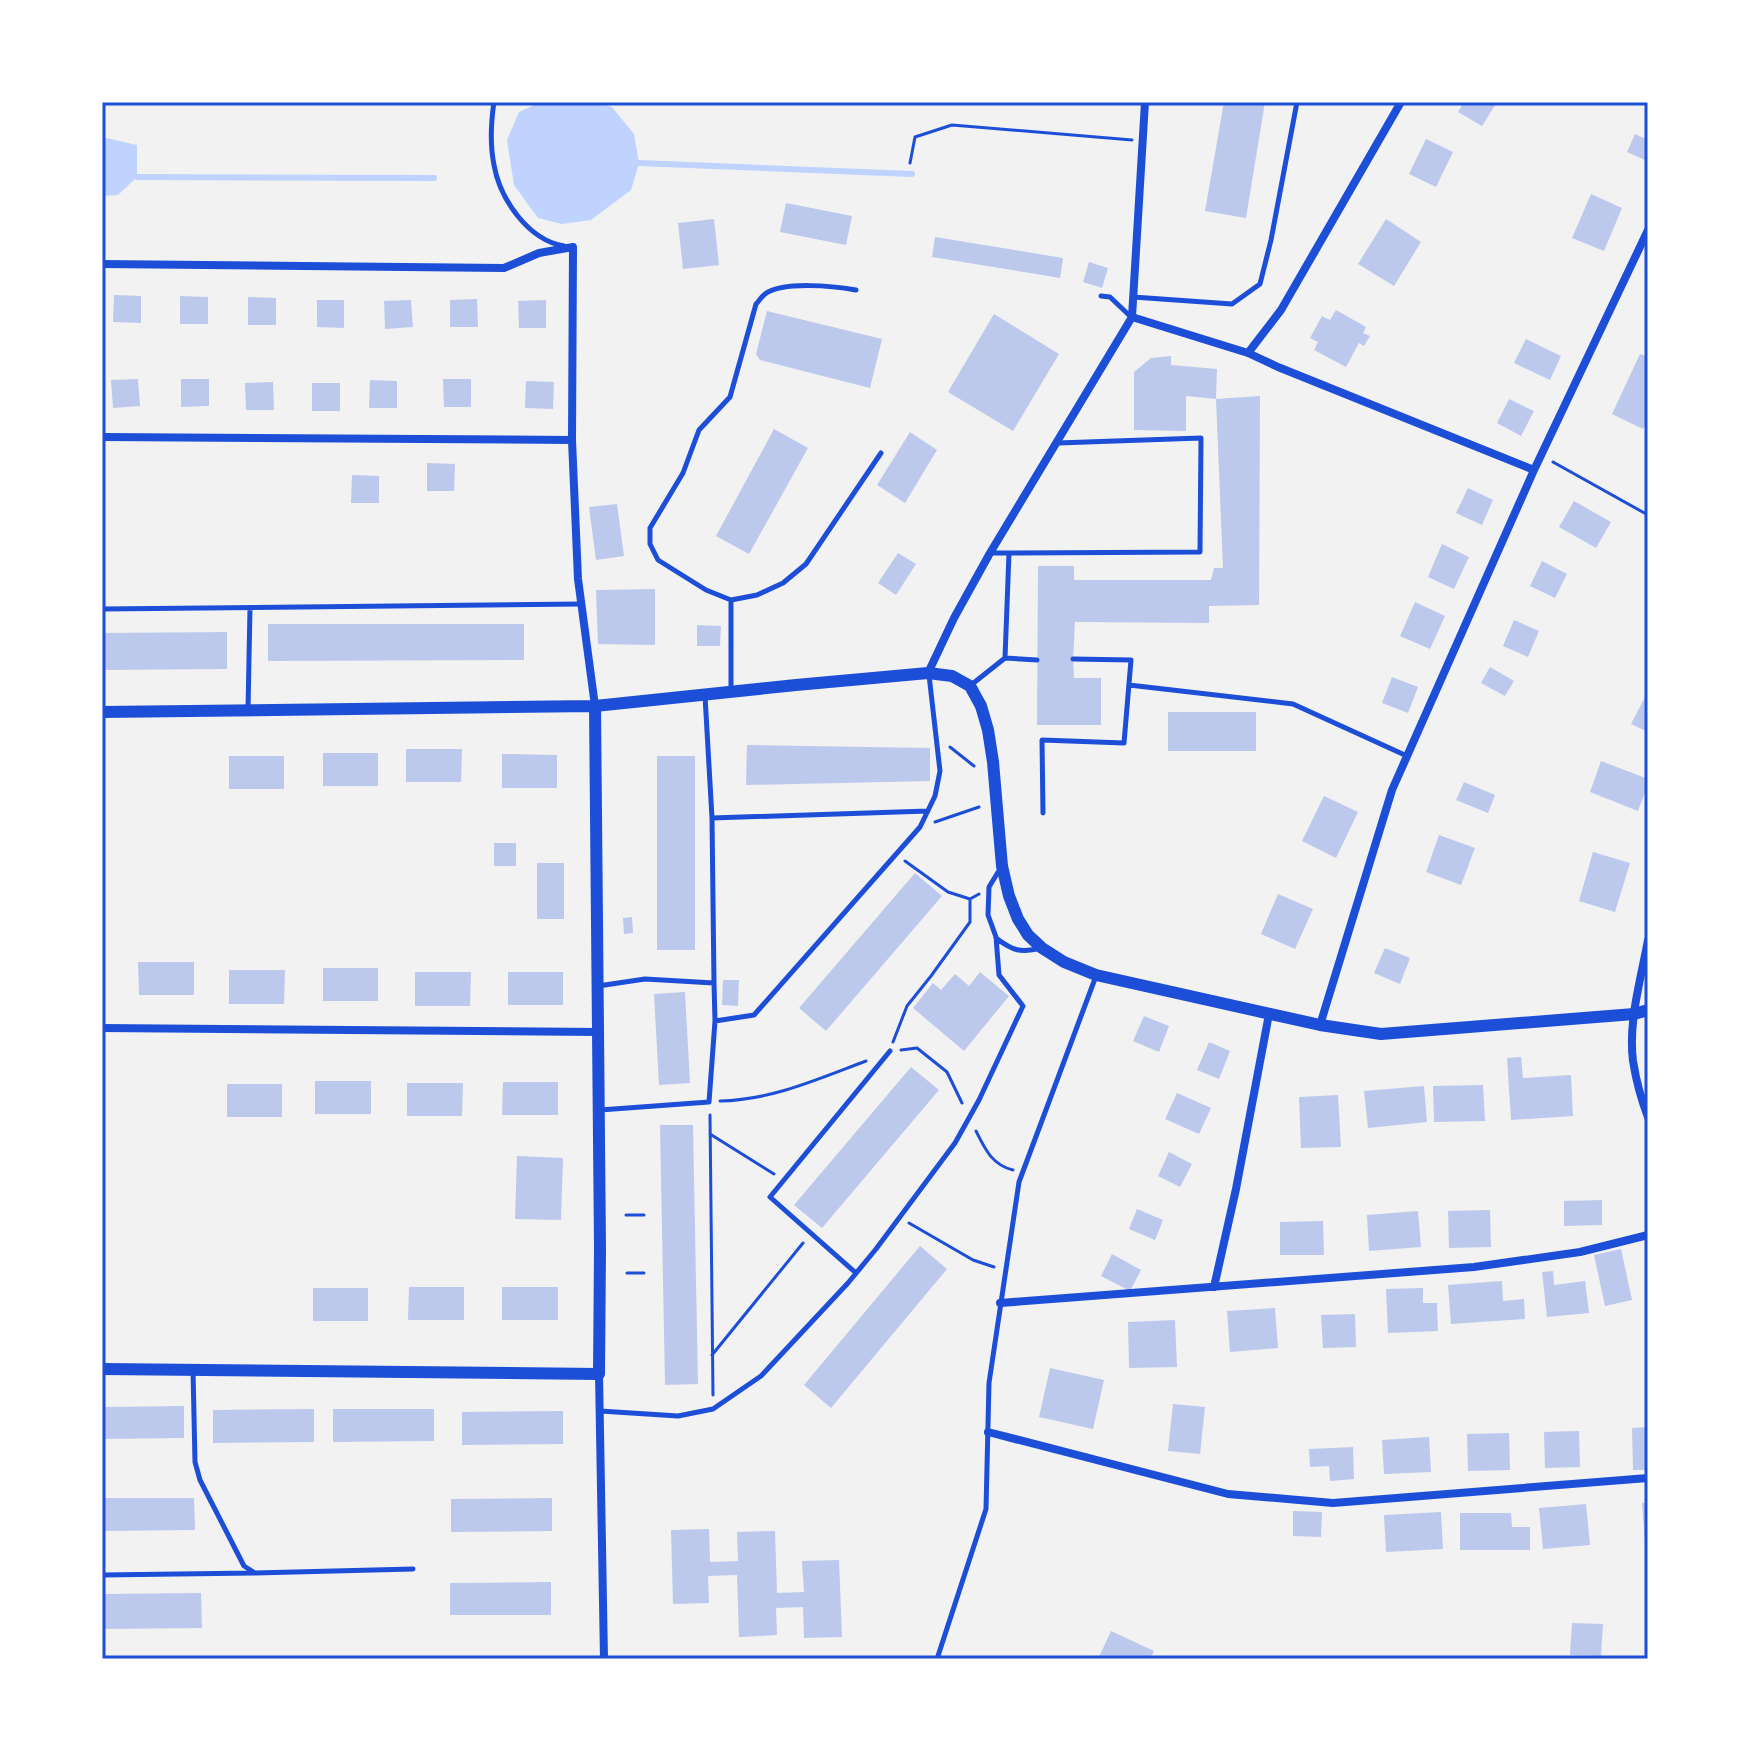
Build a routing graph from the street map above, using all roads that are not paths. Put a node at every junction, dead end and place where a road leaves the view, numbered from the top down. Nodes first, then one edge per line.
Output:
1 (494, 102) edge
2 (1145, 102) edge
3 (1297, 102) edge
4 (1401, 102) edge
5 (1648, 230) edge
6 (573, 247) junction
7 (102, 264) edge
8 (856, 290) dead end
9 (1101, 296) dead end
10 (1133, 297) junction
11 (1132, 317) junction
12 (1248, 353) junction
13 (102, 437) edge
14 (572, 440) junction
15 (1058, 443) junction
16 (881, 453) dead end
17 (1534, 470) junction
18 (990, 553) junction
19 (1009, 553) junction
20 (731, 600) junction
21 (582, 604) junction
22 (250, 607) junction
23 (102, 609) edge
24 (1005, 658) junction
25 (1073, 659) dead end
26 (1037, 660) dead end
27 (928, 673) junction
28 (1129, 685) junction
29 (970, 686) junction
30 (731, 691) junction
31 (705, 694) junction
32 (595, 706) junction
33 (248, 711) junction
34 (102, 712) edge
35 (1407, 756) junction
36 (929, 811) junction
37 (1043, 813) dead end
38 (712, 818) junction
39 (1002, 866) junction
40 (996, 937) junction
41 (1648, 940) edge
42 (1042, 948) junction
43 (1096, 975) junction
44 (714, 983) junction
45 (598, 986) junction
46 (1648, 1010) edge
47 (1269, 1014) junction
48 (1634, 1014) junction
49 (715, 1021) junction
50 (1320, 1025) junction
51 (102, 1028) edge
52 (598, 1032) junction
53 (890, 1051) road end
54 (599, 1110) junction
55 (1648, 1117) edge
56 (1648, 1235) edge
57 (856, 1273) junction
58 (1214, 1287) junction
59 (1000, 1303) junction
60 (102, 1369) edge
61 (193, 1369) junction
62 (599, 1374) junction
63 (599, 1411) junction
64 (988, 1432) junction
65 (1648, 1478) edge
66 (413, 1569) dead end
67 (255, 1573) junction
68 (102, 1575) edge
69 (604, 1659) edge
70 (937, 1659) edge

1 - 6 lane
2 - 10 street
3 - 10 lane
4 - 12 street
5 - 17 street
6 - 7 street
6 - 14 street
8 - 20 lane
9 - 11 lane
10 - 11 street
11 - 12 street
11 - 15 street
12 - 17 street
13 - 14 street
14 - 21 street
15 - 18 street
15 - 19 lane
16 - 20 lane
17 - 35 street
18 - 19 lane
18 - 27 street
19 - 24 lane
20 - 30 lane
21 - 22 lane
21 - 32 street
22 - 23 lane
22 - 33 lane
24 - 26 lane
24 - 29 lane
25 - 28 lane
27 - 29 street
27 - 30 street
27 - 36 lane
28 - 35 lane
28 - 37 lane
29 - 39 street
30 - 31 street
31 - 32 street
31 - 38 lane
32 - 33 street
32 - 45 street
33 - 34 street
35 - 50 street
36 - 38 lane
36 - 49 lane
38 - 44 lane
39 - 40 lane
39 - 42 street
40 - 42 lane
40 - 57 lane
41 - 48 street
42 - 43 street
43 - 47 street
43 - 59 lane
44 - 45 lane
44 - 49 lane
45 - 52 street
46 - 48 street
47 - 50 street
47 - 58 street
48 - 50 street
48 - 55 street
49 - 54 lane
51 - 52 street
52 - 54 street
53 - 57 lane
54 - 62 street
56 - 58 street
57 - 63 lane
58 - 59 street
59 - 64 lane
60 - 61 street
61 - 62 street
61 - 67 lane
62 - 63 street
63 - 69 street
64 - 65 street
64 - 70 lane
66 - 67 lane
67 - 68 lane

